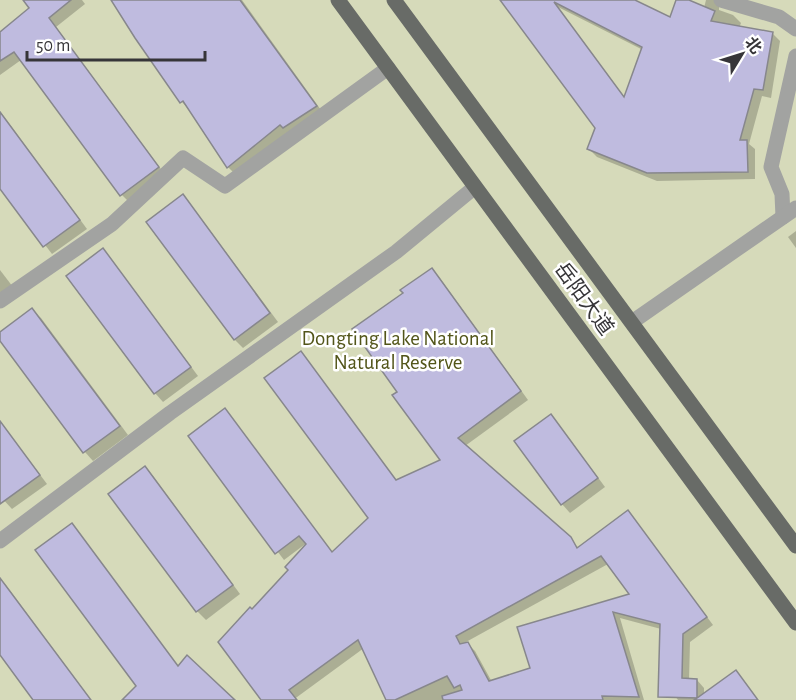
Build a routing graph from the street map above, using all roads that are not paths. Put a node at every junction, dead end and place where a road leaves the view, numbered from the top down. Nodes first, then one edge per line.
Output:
1 (338, 0) edge
2 (394, 0) edge
3 (721, 0) edge
4 (796, 29) edge
5 (796, 56) edge
6 (388, 68) junction
7 (475, 187) junction
8 (796, 208) edge
9 (783, 217) junction
10 (0, 301) edge
11 (632, 322) junction
12 (0, 541) edge
13 (796, 546) edge
14 (796, 624) edge

1 - 6 main road, 岳阳大道
2 - 11 main road, 岳阳大道
3 - 4 street
5 - 9 street
6 - 7 main road, 岳阳大道
6 - 10 street
7 - 12 street
7 - 14 main road, 岳阳大道
8 - 9 street
9 - 11 street
11 - 13 main road, 岳阳大道

